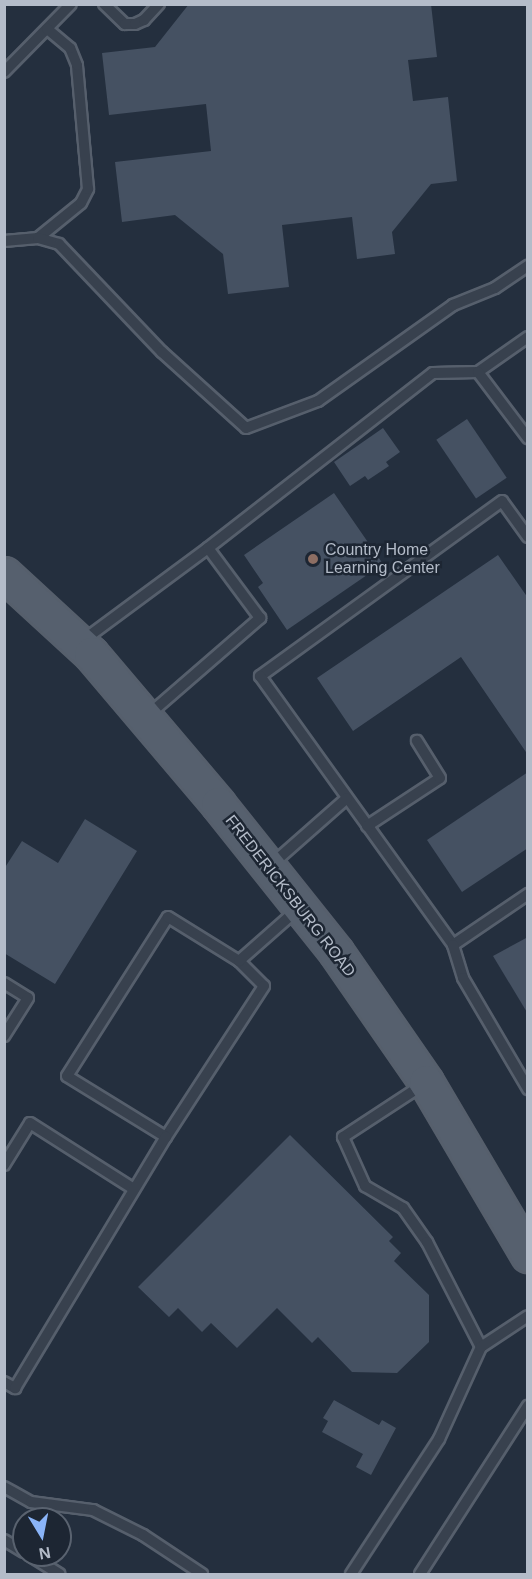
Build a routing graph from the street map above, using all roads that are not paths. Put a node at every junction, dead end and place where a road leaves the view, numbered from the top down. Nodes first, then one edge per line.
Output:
1 (71, 4) edge
2 (104, 4) edge
3 (159, 4) edge
4 (47, 29) junction
5 (4, 72) edge
6 (38, 238) junction
7 (4, 241) edge
8 (528, 266) edge
9 (528, 337) edge
10 (478, 372) junction
11 (528, 438) edge
12 (528, 537) edge
13 (208, 548) junction
14 (4, 574) edge
15 (79, 644) junction
16 (145, 718) junction
17 (417, 741) dead end
18 (347, 798) junction
19 (368, 826) junction
20 (269, 867) junction
21 (528, 894) edge
22 (300, 907) junction
23 (453, 945) junction
24 (239, 962) junction
25 (4, 983) edge
26 (4, 1036) edge
27 (426, 1082) junction
28 (528, 1089) edge
29 (166, 1137) junction
30 (4, 1165) edge
31 (134, 1189) junction
32 (527, 1255) edge
33 (528, 1316) edge
34 (481, 1347) junction
35 (4, 1382) edge
36 (528, 1406) edge
37 (4, 1487) edge
38 (202, 1575) edge
39 (351, 1575) edge
40 (420, 1575) edge

1 - 4 lane
2 - 3 lane
4 - 5 lane
4 - 6 lane
6 - 7 lane
6 - 8 lane
9 - 10 lane
10 - 11 lane
10 - 13 lane
12 - 18 lane
13 - 15 lane
13 - 16 lane
14 - 15 main road, FREDERICKSBURG ROAD
15 - 16 main road, FREDERICKSBURG ROAD
16 - 20 main road, FREDERICKSBURG ROAD
17 - 19 lane
18 - 19 lane
18 - 20 lane
19 - 23 lane
20 - 22 main road, FREDERICKSBURG ROAD
21 - 23 lane
22 - 24 lane
22 - 27 main road, FREDERICKSBURG ROAD
23 - 28 lane
24 - 29 lane
24 - 29 lane
25 - 26 lane
27 - 32 main road, FREDERICKSBURG ROAD
27 - 34 lane
29 - 31 lane
30 - 31 lane
31 - 35 lane
33 - 34 lane
34 - 39 lane
36 - 40 lane
37 - 38 lane

